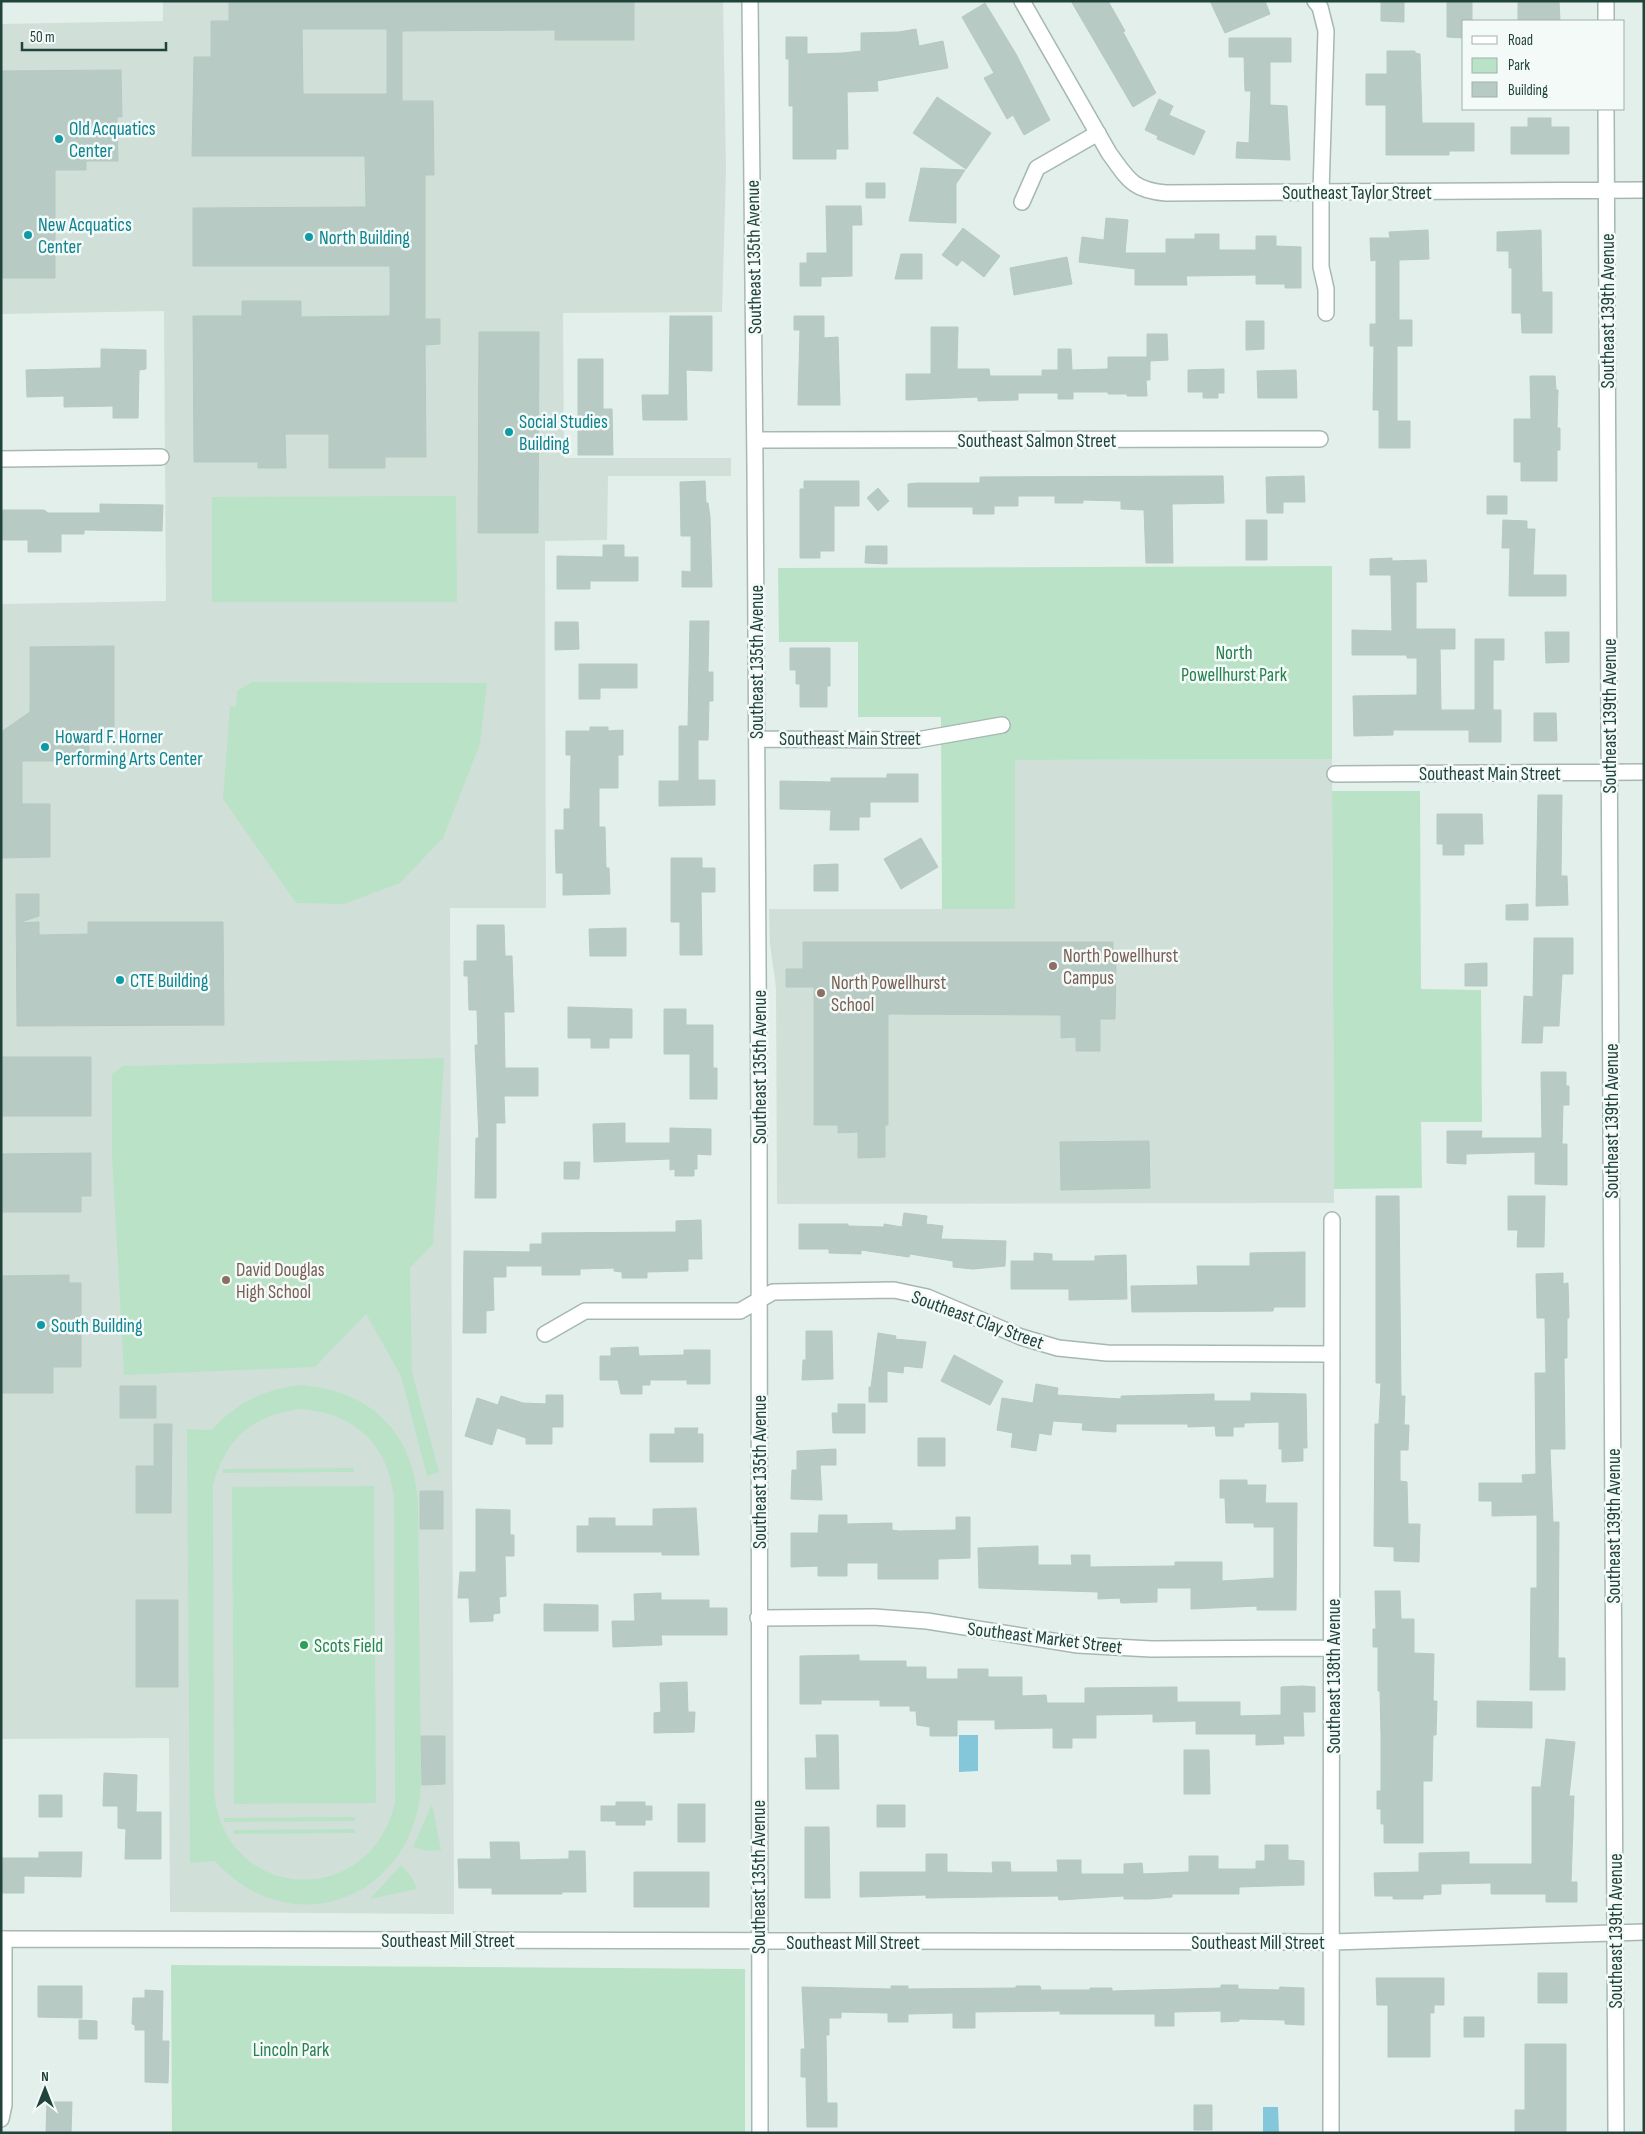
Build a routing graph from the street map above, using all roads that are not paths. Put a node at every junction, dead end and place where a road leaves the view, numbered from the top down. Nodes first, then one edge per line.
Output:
1 (750, 1) edge
2 (1022, 1) edge
3 (1315, 1) edge
4 (1606, 1) edge
5 (1606, 20) edge
6 (1606, 110) edge
7 (1098, 133) junction
8 (1644, 190) edge
9 (1606, 191) junction
10 (1321, 192) junction
11 (1022, 202) dead end
12 (1326, 312) dead end
13 (755, 440) junction
14 (1320, 440) dead end
15 (161, 457) dead end
16 (1, 460) edge
17 (1002, 725) dead end
18 (757, 738) junction
19 (1609, 772) junction
20 (1644, 772) edge
21 (1335, 774) dead end
22 (1332, 1220) dead end
23 (759, 1300) junction
24 (545, 1334) dead end
25 (1332, 1354) junction
26 (758, 1618) junction
27 (1333, 1648) junction
28 (1615, 1932) junction
29 (1644, 1932) edge
30 (2, 1939) edge
31 (758, 1942) junction
32 (1333, 1942) junction
33 (1, 2119) edge
34 (760, 2133) edge
35 (1331, 2133) edge
36 (1616, 2133) edge

1 - 13 street, Southeast 135th Avenue
2 - 7 street, Southeast Taylor Street
3 - 10 street
4 - 5 street
6 - 9 street, Southeast 139th Avenue
7 - 10 street, Southeast Taylor Street
7 - 11 street
8 - 9 street, Southeast Taylor Street
9 - 10 street, Southeast Taylor Street
9 - 19 street, Southeast 139th Avenue
10 - 12 street
13 - 14 street, Southeast Salmon Street
13 - 18 street, Southeast 135th Avenue
15 - 16 street
17 - 18 street, Southeast Main Street
18 - 23 street, Southeast 135th Avenue
19 - 20 street, Southeast Main Street
19 - 21 street, Southeast Main Street
19 - 28 street, Southeast 139th Avenue
22 - 25 street, Southeast 138th Avenue
23 - 24 street, Southeast Clay Street
23 - 25 street, Southeast Clay Street
23 - 26 street, Southeast 135th Avenue
25 - 27 street, Southeast 138th Avenue
26 - 27 street, Southeast Market Street
26 - 31 street, Southeast 135th Avenue
27 - 32 street, Southeast 138th Avenue
28 - 29 street, Southeast Mill Street
28 - 32 street, Southeast Mill Street
28 - 36 street, Southeast 139th Avenue
30 - 31 street, Southeast Mill Street
30 - 33 street
31 - 32 street, Southeast Mill Street
31 - 34 street, Southeast 135th Avenue
32 - 35 street, Southeast 138th Avenue

